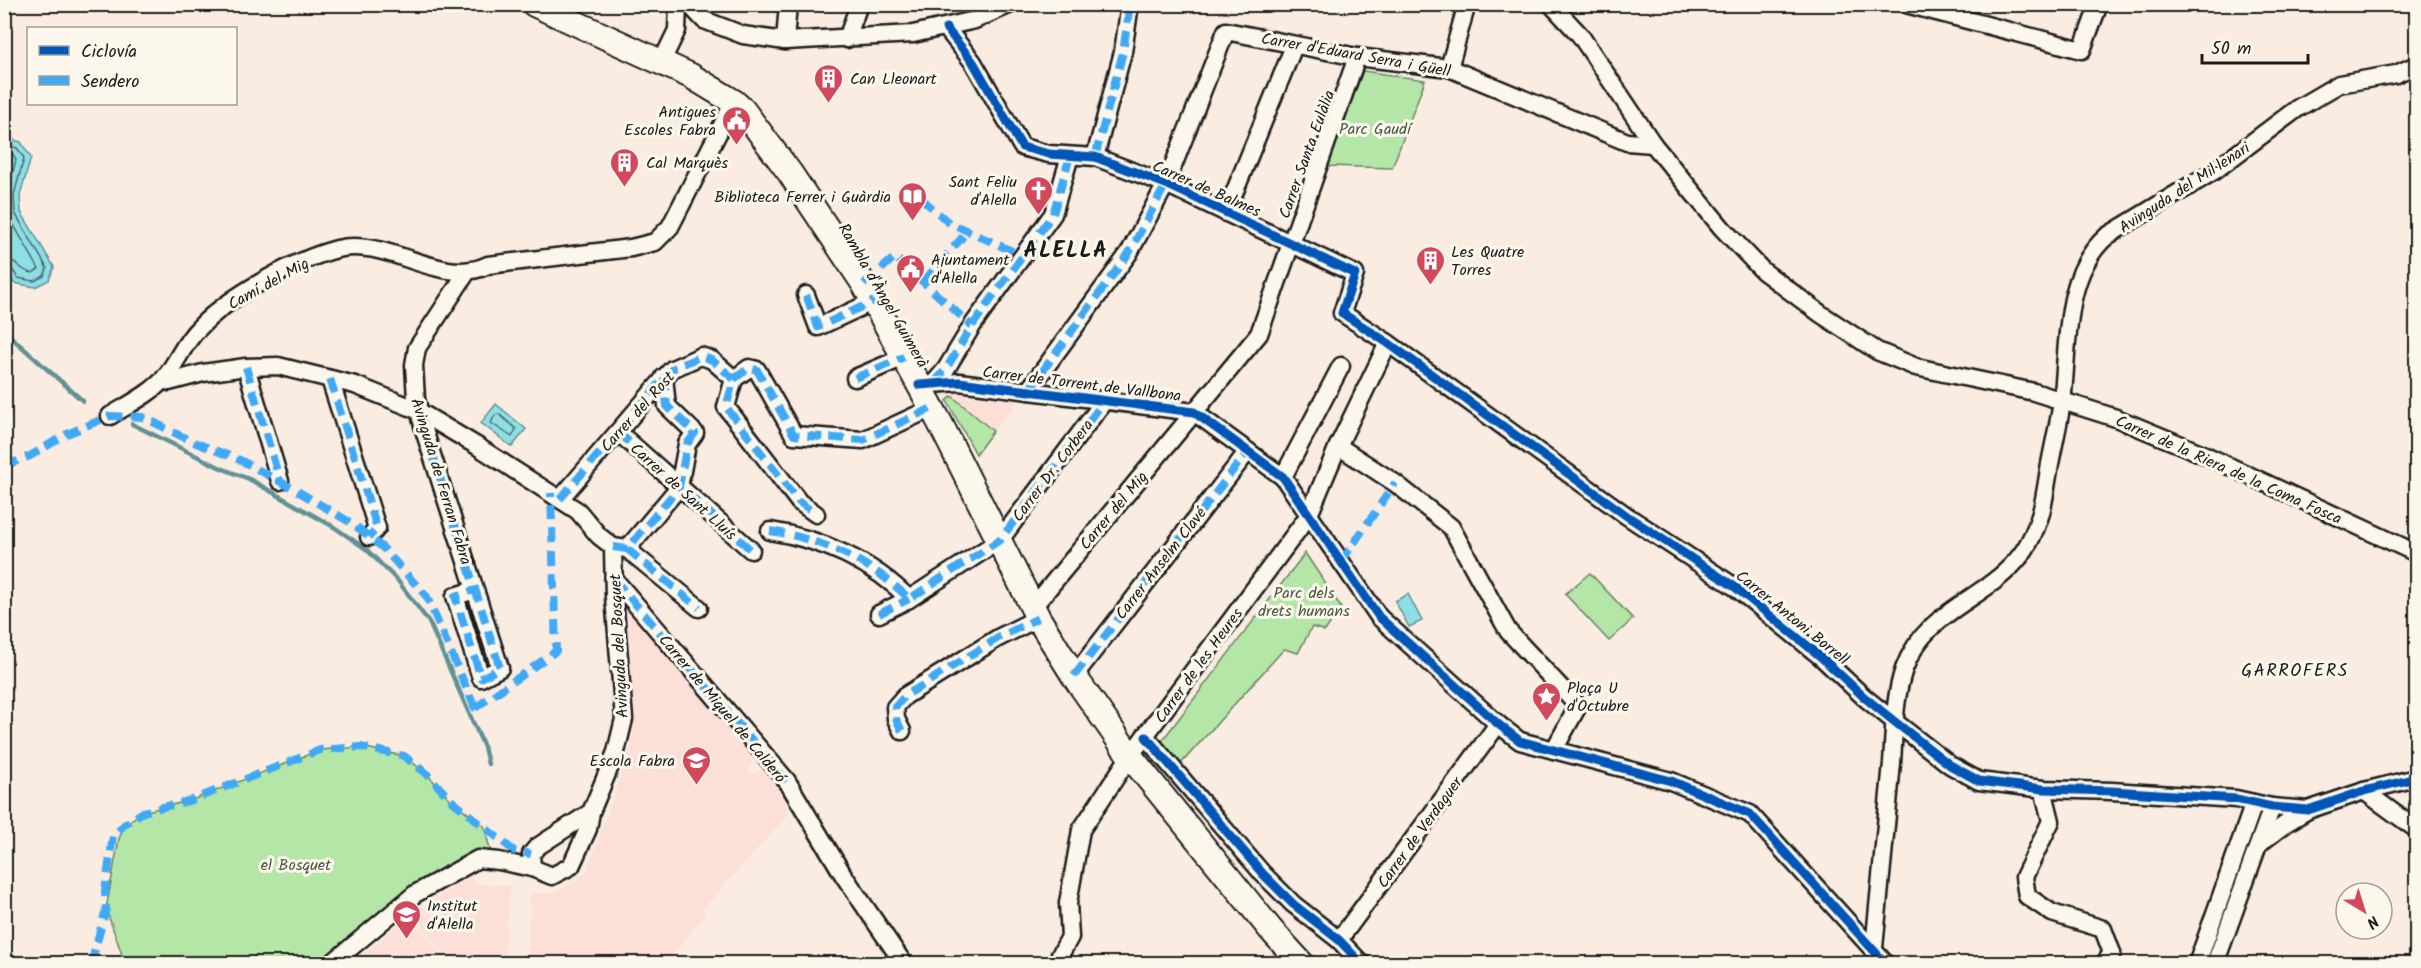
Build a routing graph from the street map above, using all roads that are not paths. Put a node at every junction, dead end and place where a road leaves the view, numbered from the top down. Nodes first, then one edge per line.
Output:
1 (534, 4) edge
2 (678, 4) edge
3 (689, 4) edge
4 (788, 4) edge
5 (859, 4) edge
6 (1011, 4) edge
7 (1130, 4) edge
8 (1467, 4) edge
9 (1551, 4) edge
10 (1906, 4) edge
11 (2099, 4) edge
12 (704, 20) junction
13 (946, 28) junction
14 (676, 30) junction
15 (847, 39) junction
16 (784, 41) junction
17 (1294, 46) junction
18 (1357, 57) junction
19 (662, 62) junction
20 (2416, 65) edge
21 (1449, 68) junction
22 (734, 102) junction
23 (1653, 144) junction
24 (1070, 156) junction
25 (1095, 157) junction
26 (1166, 184) junction
27 (1226, 213) junction
28 (1290, 243) junction
29 (467, 272) junction
30 (806, 294) dead end
31 (874, 301) junction
32 (1342, 313) joint
33 (1388, 343) junction
34 (904, 357) junction
35 (1341, 366) dead end
36 (246, 367) junction
37 (664, 377) junction
38 (855, 378) dead end
39 (164, 379) junction
40 (330, 379) junction
41 (734, 379) junction
42 (927, 384) junction
43 (1028, 391) junction
44 (1105, 400) junction
45 (2062, 400) junction
46 (932, 408) junction
47 (419, 411) junction
48 (1194, 412) junction
49 (110, 416) dead end
50 (618, 432) junction
51 (1338, 446) junction
52 (1248, 451) junction
53 (1282, 477) junction
54 (280, 481) dead end
55 (680, 487) junction
56 (560, 499) junction
57 (816, 514) dead end
58 (1309, 515) junction
59 (770, 531) dead end
60 (369, 537) dead end
61 (1000, 540) junction
62 (620, 548) junction
63 (751, 550) dead end
64 (2416, 553) edge
65 (614, 579) junction
66 (475, 590) junction
67 (909, 599) junction
68 (699, 608) dead end
69 (1036, 613) junction
70 (879, 614) dead end
71 (1074, 676) junction
72 (1895, 722) junction
73 (1498, 724) junction
74 (902, 731) dead end
75 (1146, 737) junction
76 (1554, 750) junction
77 (1130, 756) junction
78 (2416, 778) edge
79 (2043, 789) junction
80 (2364, 791) junction
81 (2254, 803) junction
82 (2272, 807) junction
83 (2308, 810) junction
84 (591, 812) junction
85 (2416, 829) edge
86 (2259, 844) junction
87 (532, 868) junction
88 (1339, 940) junction
89 (1874, 948) junction
90 (331, 963) edge
91 (904, 963) edge
92 (1056, 963) edge
93 (1302, 963) edge
94 (1362, 963) edge
95 (1886, 963) edge
96 (2104, 963) edge
97 (2197, 963) edge
98 (2215, 963) edge

1 - 19 main road, Rambla d'Àngel Guimerà
2 - 14 street
3 - 12 street
4 - 16 street
5 - 15 street
6 - 13 street
7 - 25 street
8 - 21 street
9 - 23 street, Carrer de la Riera de la Coma Fosca
10 - 11 street
12 - 14 street
12 - 16 street
13 - 15 street
13 - 24 street, Carrer de Balmes
14 - 19 street
15 - 16 street
17 - 18 street, Carrer d'Eduard Serra i Güell
17 - 26 street, Carrer d'Eduard Serra i Güell
17 - 27 street
18 - 21 street, Carrer d'Eduard Serra i Güell
18 - 28 street, Carrer Santa Eulàlia
19 - 22 main road, Rambla d'Àngel Guimerà
20 - 45 street, Avinguda del Mil·lenari
21 - 23 street, Carrer d'Eduard Serra i Güell
22 - 29 street
22 - 31 main road, Rambla d'Àngel Guimerà
23 - 45 street, Carrer de la Riera de la Coma Fosca
24 - 25 street, Carrer de Balmes
24 - 42 street
25 - 26 street, Carrer de Balmes
26 - 27 street, Carrer de Balmes
26 - 43 street
27 - 28 street, Carrer de Balmes
28 - 32 street, Carrer de Balmes
28 - 48 street, Carrer Santa Eulàlia
29 - 39 street, Camí del Mig
29 - 47 street, Avinguda de Ferran Fabra
30 - 31 street
31 - 34 main road, Rambla d'Àngel Guimerà
32 - 33 street, Carrer Antoni Borrell
33 - 51 street, Carrer de les Heures
33 - 72 street, Carrer Antoni Borrell
34 - 38 street
34 - 42 main road, Rambla d'Àngel Guimerà
35 - 53 street
36 - 39 street
36 - 40 street
36 - 54 street
37 - 41 street, Carrer del Rost
37 - 50 street, Carrer del Rost
37 - 55 street
39 - 49 street, Camí del Mig
40 - 47 street
40 - 60 street
41 - 46 street
41 - 57 street
42 - 43 street, Carrer de Torrent de Vallbona
42 - 46 main road, Rambla d'Àngel Guimerà
43 - 44 street, Carrer de Torrent de Vallbona
44 - 48 street, Carrer de Torrent de Vallbona
44 - 61 street, Carrer Dr. Corbera
45 - 64 street, Carrer de la Riera de la Coma Fosca
45 - 72 street, Avinguda del Mil·lenari
46 - 61 main road, Rambla d'Àngel Guimerà
47 - 56 street
47 - 66 street, Avinguda de Ferran Fabra
48 - 52 street, Carrer de Torrent de Vallbona
48 - 69 street, Carrer del Mig
50 - 55 street, Carrer de Sant Lluís
50 - 56 street, Carrer del Rost
51 - 58 street, Carrer de les Heures
51 - 76 street
52 - 53 street, Carrer de Torrent de Vallbona
52 - 71 street, Carrer Anselm Clavé
53 - 58 street, Carrer de Torrent de Vallbona
55 - 62 street
55 - 63 street, Carrer de Sant Lluís
56 - 62 street
58 - 73 street, Carrer de Torrent de Vallbona
58 - 75 street, Carrer de les Heures
59 - 67 street
61 - 67 street
61 - 69 main road, Rambla d'Àngel Guimerà
62 - 65 street, Avinguda del Bosquet
62 - 68 street
65 - 84 street, Avinguda del Bosquet
65 - 91 street, Carrer de Miquel de Calderó
66 - 66 street, Avinguda de Ferran Fabra
67 - 70 street
69 - 71 main road, Rambla d'Àngel Guimerà
69 - 74 street
71 - 77 main road, Rambla d'Àngel Guimerà
72 - 79 street, Carrer Antoni Borrell
72 - 89 street, Avinguda del Mil·lenari
73 - 76 street, Carrer de Torrent de Vallbona
73 - 88 street, Carrer de Verdaguer
75 - 77 street, Carrer de les Heures
75 - 88 street
76 - 89 street, Carrer de Torrent de Vallbona
77 - 92 street
77 - 93 main road, Rambla d'Àngel Guimerà
78 - 80 street
79 - 81 street, Carrer Antoni Borrell
79 - 96 street
80 - 83 street
80 - 85 street
81 - 82 street, Carrer Antoni Borrell
81 - 97 street
82 - 83 street, Carrer Antoni Borrell
82 - 86 street
83 - 86 street
84 - 87 street
84 - 87 street, Avinguda del Bosquet
86 - 98 street
87 - 90 street, Avinguda del Bosquet
88 - 94 street
89 - 95 street, Carrer de Torrent de Vallbona

